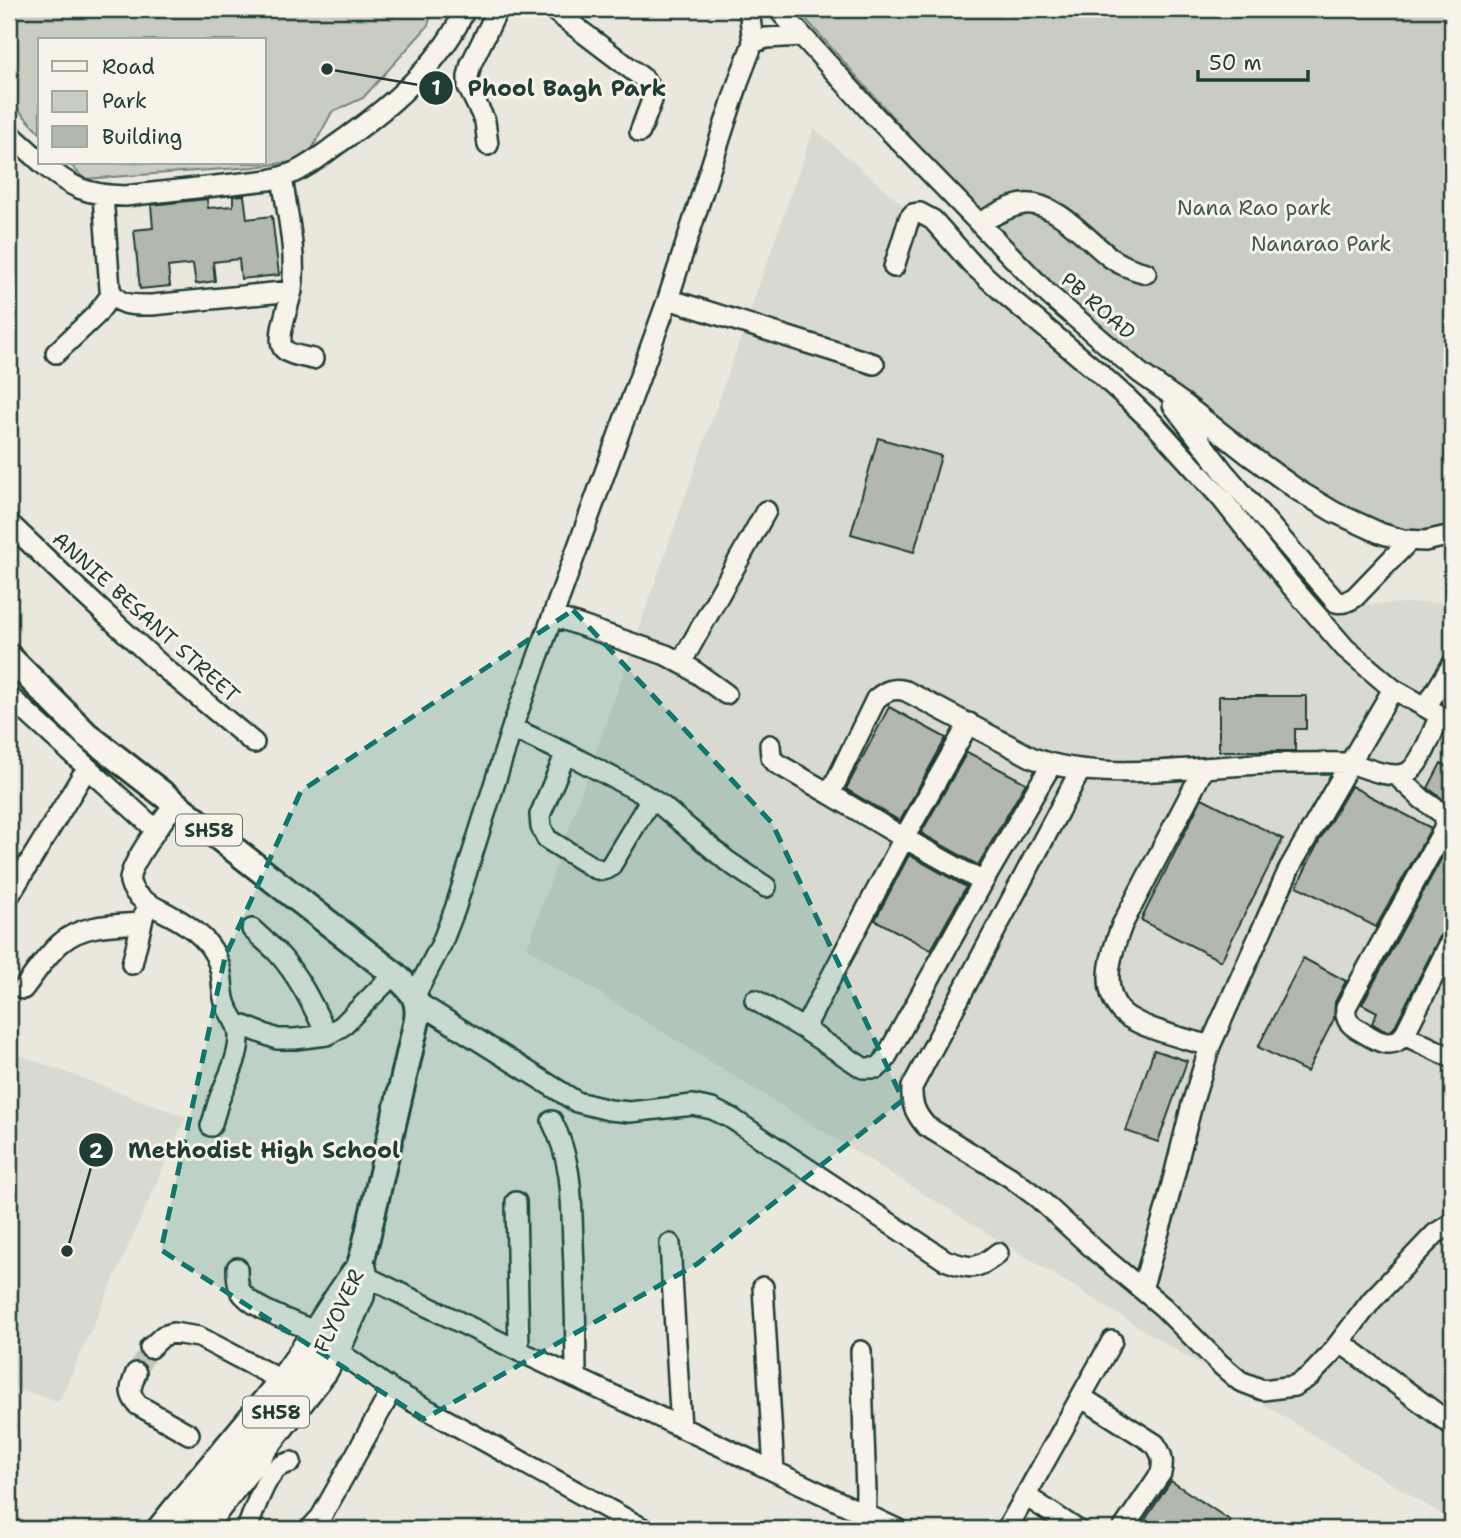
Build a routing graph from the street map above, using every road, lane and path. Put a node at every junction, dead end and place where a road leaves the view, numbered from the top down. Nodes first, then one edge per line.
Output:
1 (465, 9) edge
2 (498, 9) edge
3 (552, 9) edge
4 (749, 9) edge
5 (778, 9) edge
6 (802, 36) junction
7 (753, 43) junction
8 (640, 132) dead end
9 (9, 133) edge
10 (488, 145) dead end
11 (38, 159) edge
12 (43, 164) edge
13 (282, 177) junction
14 (103, 196) junction
15 (979, 223) junction
16 (894, 267) dead end
17 (1146, 273) dead end
18 (292, 291) junction
19 (112, 295) junction
20 (668, 299) junction
21 (56, 353) dead end
22 (313, 359) dead end
23 (874, 365) dead end
24 (1158, 386) junction
25 (766, 511) dead end
26 (9, 523) edge
27 (1452, 535) edge
28 (1410, 540) junction
29 (553, 615) junction
30 (9, 657) edge
31 (681, 663) junction
32 (1452, 665) edge
33 (1393, 689) junction
34 (726, 694) dead end
35 (9, 696) edge
36 (1439, 715) edge
37 (969, 723) junction
38 (512, 727) junction
39 (254, 743) dead end
40 (770, 745) dead end
41 (566, 753) junction
42 (1350, 763) junction
43 (1051, 765) junction
44 (88, 768) junction
45 (1204, 768) junction
46 (1081, 769) junction
47 (1396, 775) junction
48 (830, 794) junction
49 (651, 799) junction
50 (175, 804) junction
51 (156, 830) junction
52 (904, 838) junction
53 (983, 883) junction
54 (766, 887) dead end
55 (9, 896) edge
56 (147, 902) junction
57 (141, 923) junction
58 (252, 929) dead end
59 (1452, 939) edge
60 (132, 964) dead end
61 (394, 974) junction
62 (23, 989) dead end
63 (416, 999) junction
64 (755, 1000) dead end
65 (236, 1023) junction
66 (804, 1029) junction
67 (327, 1035) junction
68 (1404, 1035) junction
69 (1210, 1046) junction
70 (1452, 1058) edge
71 (552, 1121) dead end
72 (211, 1126) dead end
73 (516, 1202) dead end
74 (1452, 1223) edge
75 (670, 1244) dead end
76 (998, 1253) dead end
77 (237, 1268) dead end
78 (361, 1272) junction
79 (763, 1287) dead end
80 (1142, 1289) junction
81 (314, 1331) junction
82 (1112, 1341) dead end
83 (1340, 1342) junction
84 (150, 1348) tunnel mouth
85 (519, 1351) junction
86 (861, 1351) dead end
87 (339, 1352) junction
88 (136, 1373) tunnel mouth
89 (576, 1378) junction
90 (279, 1379) junction
91 (392, 1390) junction
92 (1081, 1397) junction
93 (1452, 1425) edge
94 (681, 1428) junction
95 (189, 1434) dead end
96 (291, 1462) dead end
97 (774, 1471) junction
98 (1026, 1496) junction
99 (865, 1522) edge
100 (156, 1529) edge
101 (181, 1529) edge
102 (205, 1529) edge
103 (247, 1529) edge
104 (310, 1529) edge
105 (644, 1529) edge
106 (897, 1529) edge
107 (1007, 1529) edge
108 (1076, 1529) edge
109 (1124, 1529) edge

1 - 13 street
2 - 10 street
3 - 8 street
4 - 7 street
5 - 6 street, PB ROAD
6 - 7 street
6 - 15 street, PB ROAD
7 - 20 street
9 - 11 street
12 - 14 street
13 - 14 street
13 - 18 street
14 - 19 street
15 - 17 street
15 - 24 street, PB ROAD
16 - 33 street
18 - 19 street
18 - 22 street
19 - 21 street
20 - 23 street
20 - 29 street
24 - 28 street, PB ROAD
24 - 28 street
25 - 31 street
26 - 39 street, ANNIE BESANT STREET
27 - 28 street, PB ROAD
29 - 31 street
29 - 38 street
30 - 50 main road, SH58
31 - 34 street
32 - 36 street
33 - 36 street
33 - 42 street
35 - 44 street
36 - 47 street
37 - 43 street
37 - 48 street
37 - 52 street
38 - 41 street
38 - 63 street
40 - 48 street
41 - 49 street
41 - 49 street
42 - 45 street
42 - 47 street
42 - 69 street
43 - 46 street
43 - 53 street
44 - 51 street
44 - 55 street
45 - 46 street
45 - 69 street
46 - 80 street
47 - 68 street
48 - 52 street
49 - 54 street
50 - 51 street
50 - 61 main road, SH58
51 - 56 street
52 - 53 street
52 - 66 street
53 - 66 street
56 - 57 street
56 - 65 street
57 - 60 street
57 - 62 street
58 - 67 street
59 - 68 street
61 - 63 main road, SH58
61 - 67 street
63 - 76 street
63 - 78 main road, SH58
64 - 66 street
65 - 67 street
65 - 72 street
68 - 70 street
69 - 80 street
71 - 89 street
73 - 85 street
74 - 83 street
75 - 94 street
77 - 81 street
78 - 81 street
78 - 85 street
78 - 87 street
78 - 101 main road, FLYOVER / SH58
79 - 97 street
80 - 83 street
81 - 90 street
82 - 92 street
83 - 93 street
84 - 90 street
85 - 89 street
86 - 99 street
87 - 91 street
87 - 102 street
88 - 95 street
89 - 94 street
90 - 100 street
91 - 104 street
91 - 105 street
92 - 98 street
92 - 109 street
94 - 97 street
96 - 103 street
97 - 99 street
98 - 107 street
98 - 108 street
99 - 106 street

